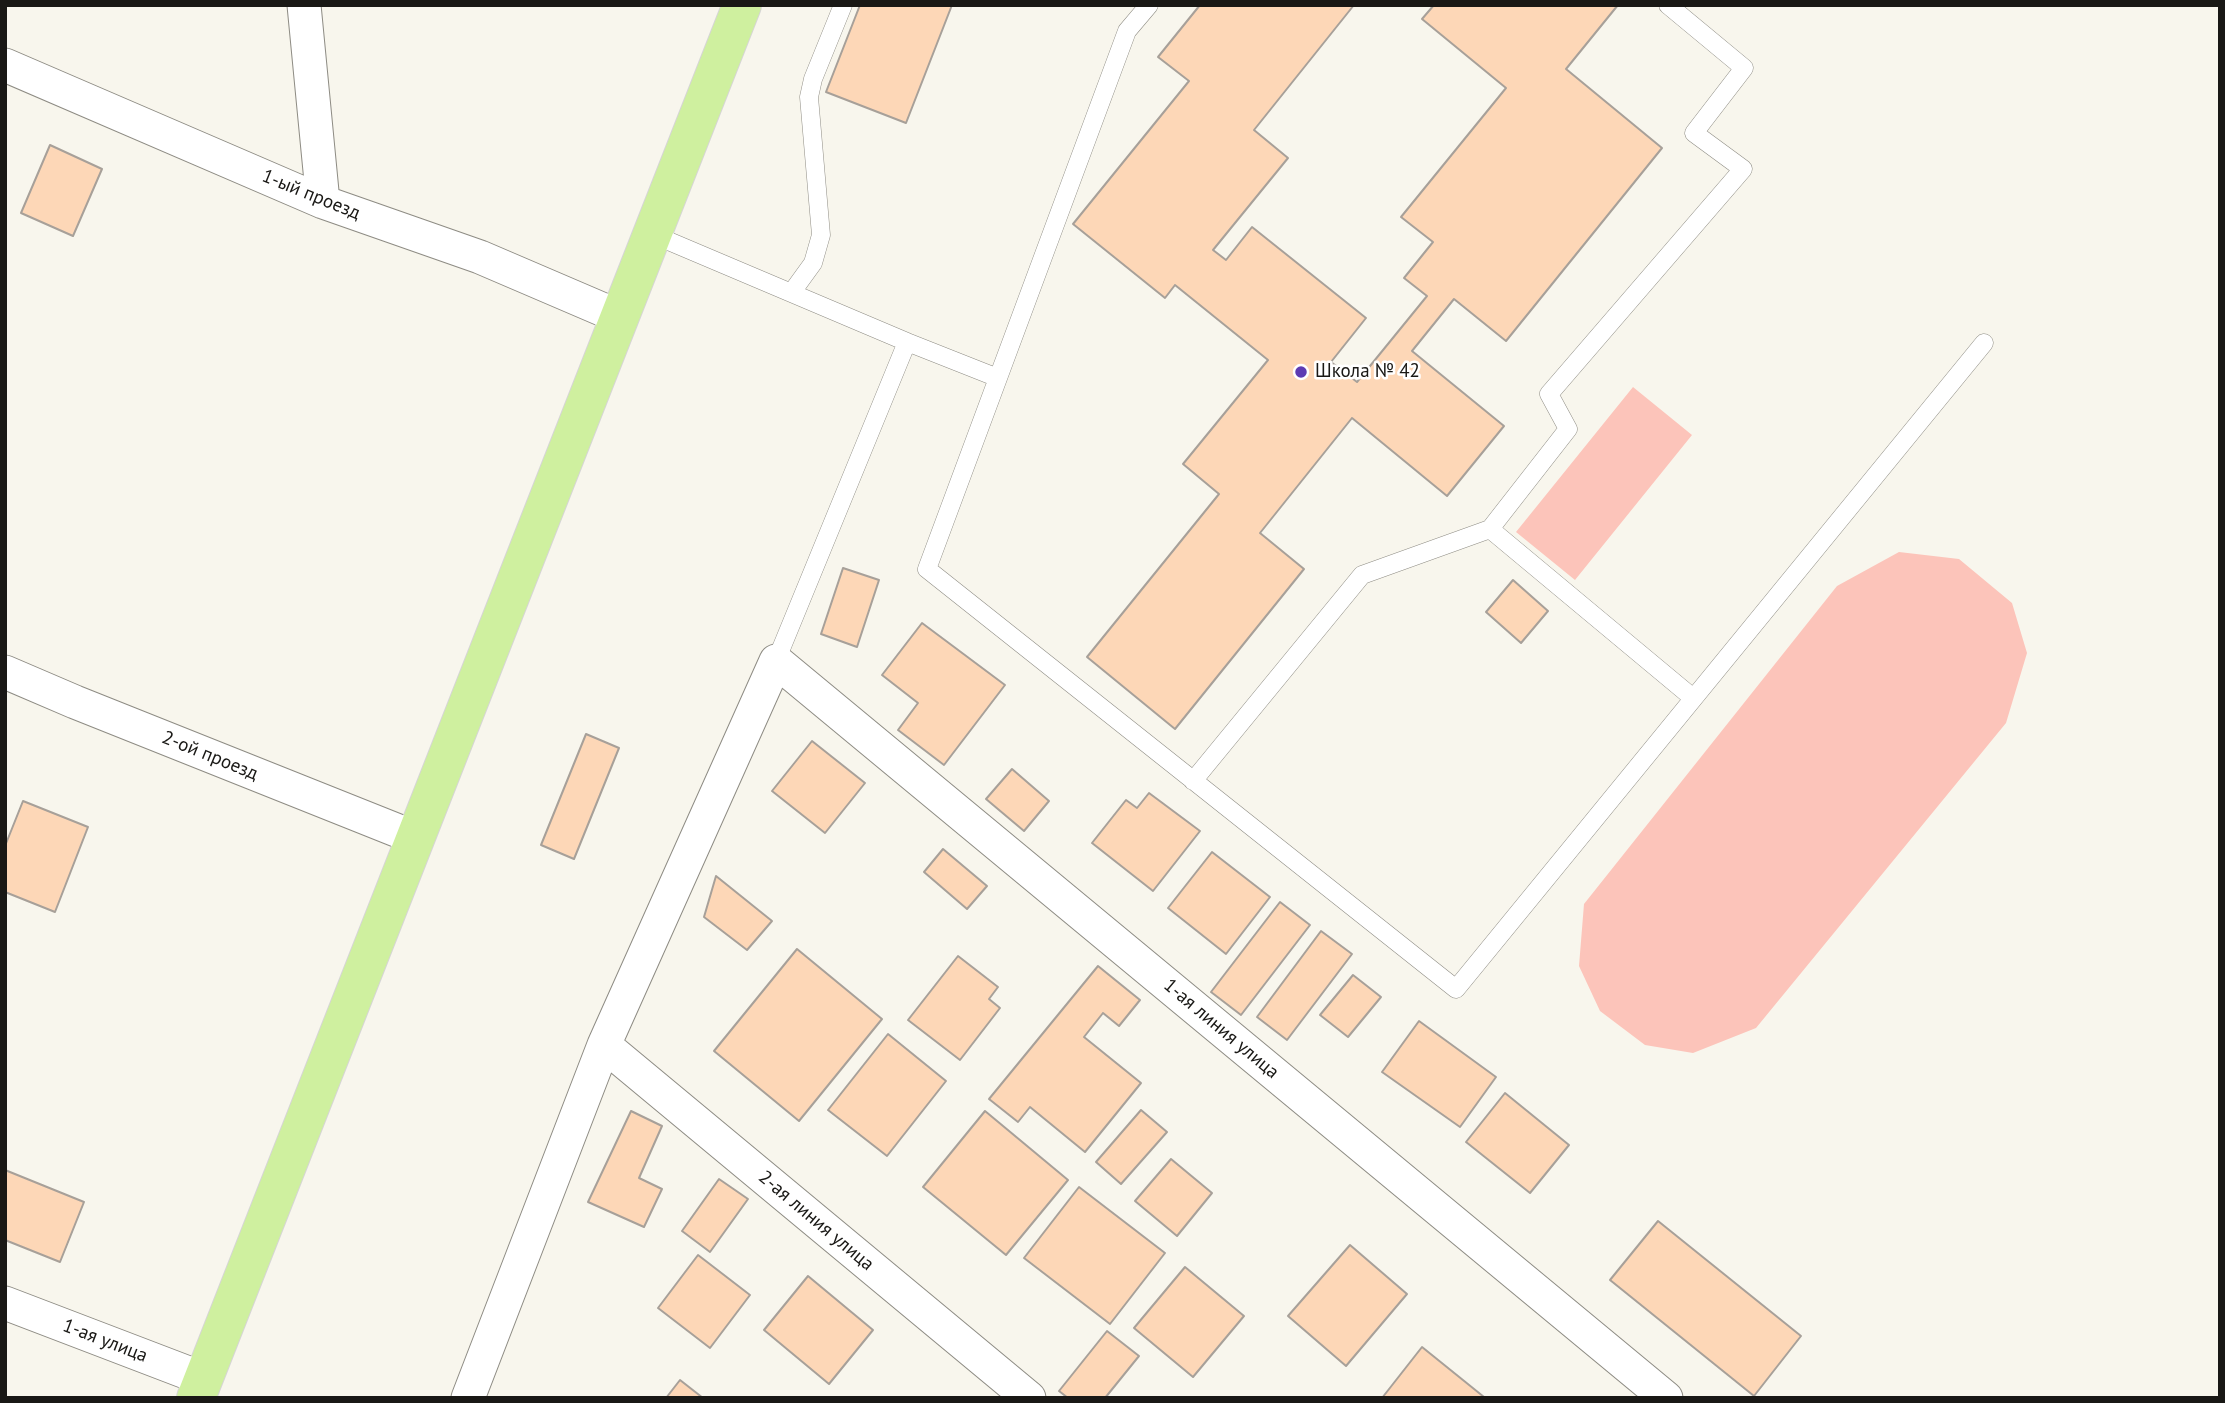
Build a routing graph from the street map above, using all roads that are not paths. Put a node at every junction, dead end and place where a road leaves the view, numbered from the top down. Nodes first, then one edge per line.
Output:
1 (304, 5) edge
2 (742, 5) edge
3 (843, 5) edge
4 (1149, 5) edge
5 (1668, 5) edge
6 (5, 65) edge
7 (323, 202) junction
8 (652, 234) junction
9 (792, 292) junction
10 (620, 317) junction
11 (907, 342) junction
12 (1984, 343) dead end
13 (998, 378) junction
14 (1490, 529) junction
15 (776, 661) junction
16 (5, 671) edge
17 (1693, 698) junction
18 (1193, 781) junction
19 (416, 838) junction
20 (604, 1045) junction
21 (5, 1303) edge
22 (200, 1388) edge
23 (468, 1398) edge
24 (1029, 1398) edge
25 (1666, 1398) edge

1 - 7 street
2 - 8 main road
3 - 9 lane
4 - 13 lane
5 - 14 lane
6 - 7 street, 1-ый проезд
7 - 10 street, 1-ый проезд
8 - 9 lane
8 - 10 main road
9 - 11 lane
10 - 19 main road
11 - 13 lane
11 - 15 lane
12 - 17 lane
13 - 18 lane
14 - 17 lane
14 - 18 lane
15 - 20 street
15 - 25 street, 1-ая линия улица
16 - 19 street, 2-ой проезд
17 - 18 lane
19 - 22 main road
20 - 23 street
20 - 24 street, 2-ая линия улица
21 - 22 street, 1-ая улица

